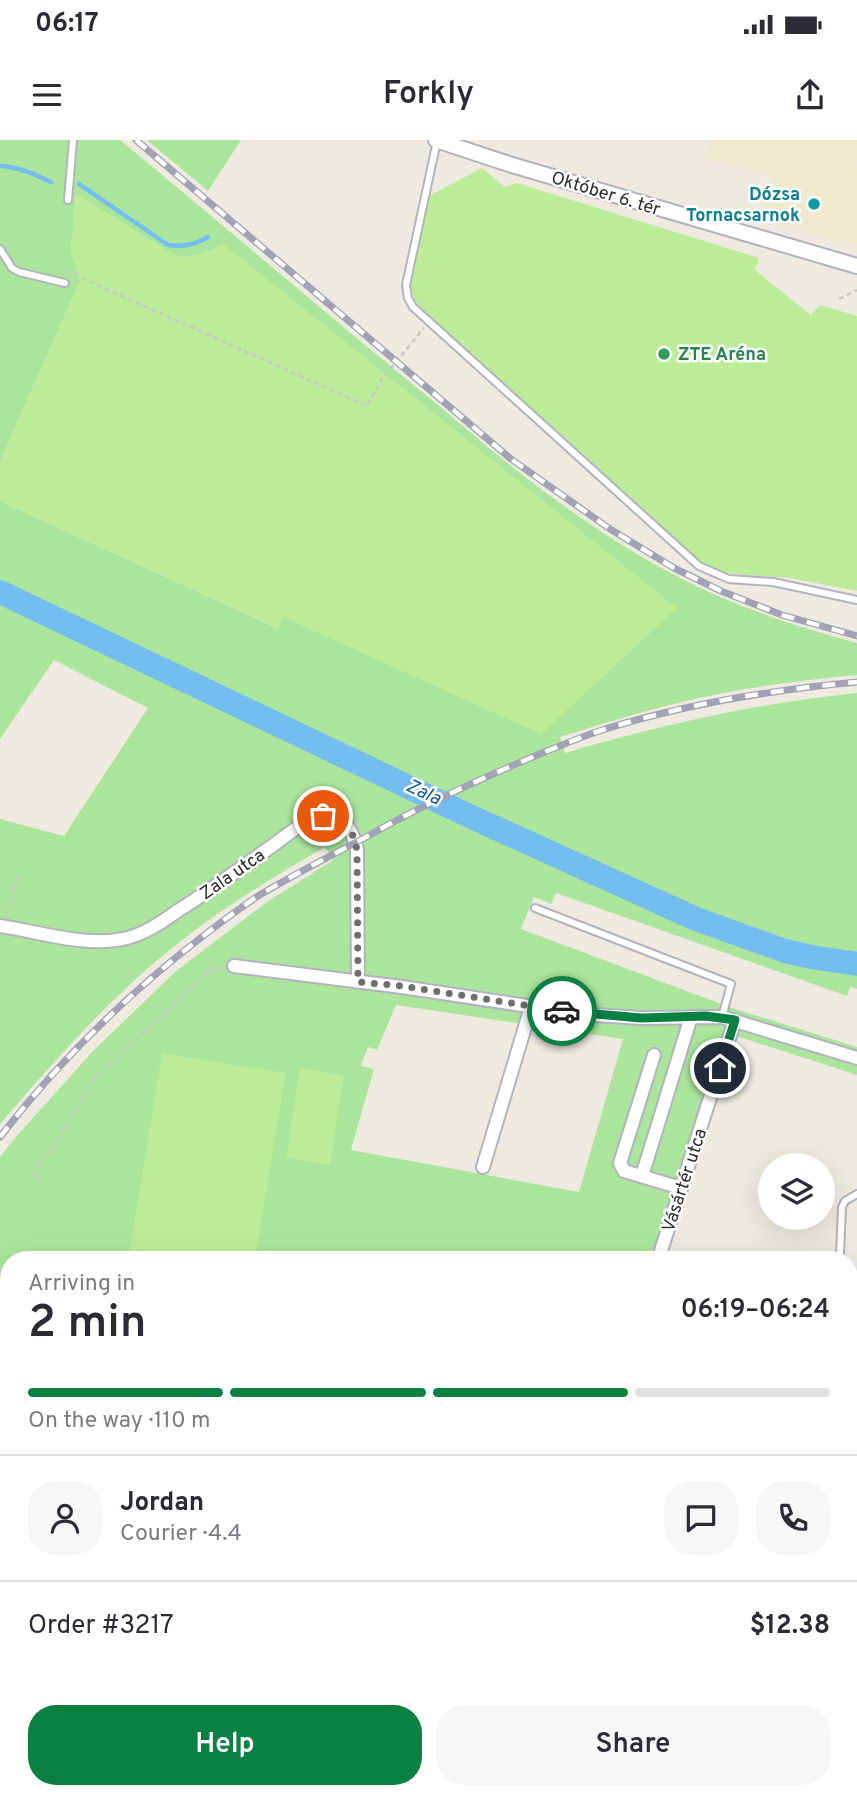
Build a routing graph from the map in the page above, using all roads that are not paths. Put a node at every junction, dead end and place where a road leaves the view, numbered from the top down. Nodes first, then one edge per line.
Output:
1 (73, 140) edge
2 (436, 140) edge
3 (68, 200) dead end
4 (0, 249) edge
5 (857, 266) edge
6 (65, 283) dead end
7 (857, 600) edge
8 (535, 908) dead end
9 (1, 927) edge
10 (234, 966) road end
11 (358, 982) junction
12 (531, 1007) junction
13 (691, 1017) junction
14 (728, 1018) junction
15 (857, 1058) edge
16 (677, 1064) junction
17 (483, 1167) dead end
18 (642, 1176) junction
19 (681, 1188) junction
20 (857, 1194) edge
21 (661, 1251) edge
22 (840, 1251) edge

1 - 3 lane
2 - 5 street, Október 6. tér
2 - 7 lane
4 - 6 lane
8 - 14 lane
9 - 11 street, Zala utca
10 - 11 street
11 - 12 street
12 - 13 street
12 - 17 street
13 - 14 street
13 - 16 street
14 - 15 street
14 - 19 street, Vásártér utca
16 - 18 street
16 - 18 street
18 - 19 street
19 - 21 street, Vásártér utca
20 - 22 lane

